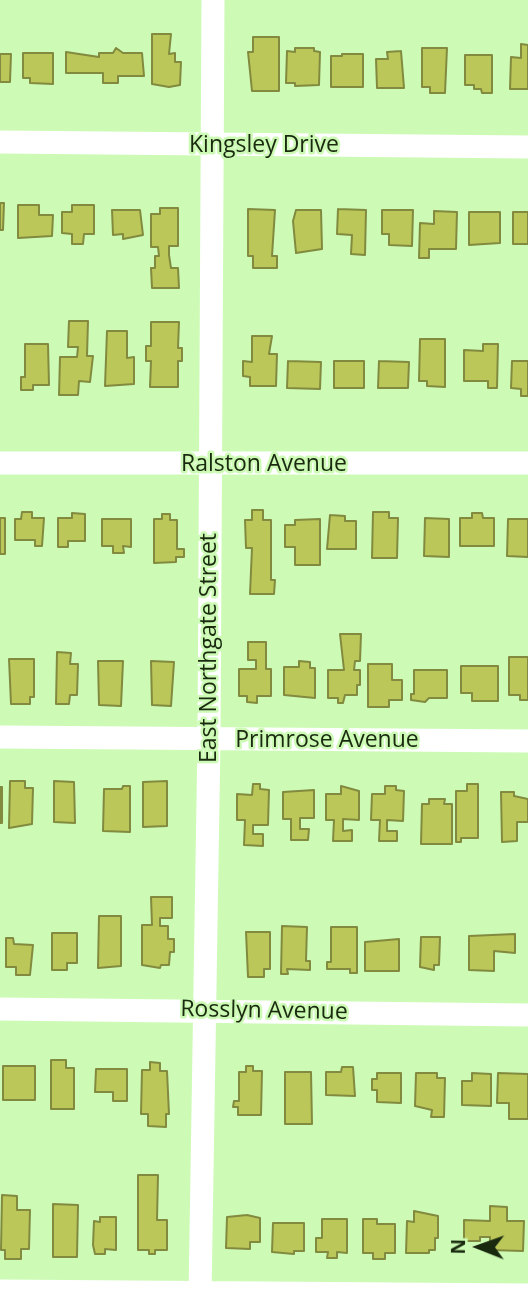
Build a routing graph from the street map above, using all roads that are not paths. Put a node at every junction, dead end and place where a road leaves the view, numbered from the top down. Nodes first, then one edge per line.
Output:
1 (214, 0) edge
2 (0, 142) edge
3 (214, 145) junction
4 (528, 147) edge
5 (0, 463) edge
6 (528, 463) edge
7 (210, 464) junction
8 (0, 737) edge
9 (209, 739) junction
10 (528, 741) edge
11 (0, 1009) edge
12 (203, 1010) junction
13 (528, 1016) edge
14 (0, 1291) edge
15 (200, 1294) edge
16 (528, 1295) edge

1 - 3 street, East Northgate Street
2 - 3 street, Kingsley Drive
3 - 4 street, Kingsley Drive
3 - 7 street, East Northgate Street
5 - 7 street, Ralston Avenue
6 - 7 street, Ralston Avenue
7 - 9 street, East Northgate Street
8 - 9 street, Primrose Avenue
9 - 10 street, Primrose Avenue
9 - 12 street, East Northgate Street
11 - 12 street, Rosslyn Avenue
12 - 13 street, Rosslyn Avenue
12 - 15 street, East Northgate Street
14 - 15 street
15 - 16 street

